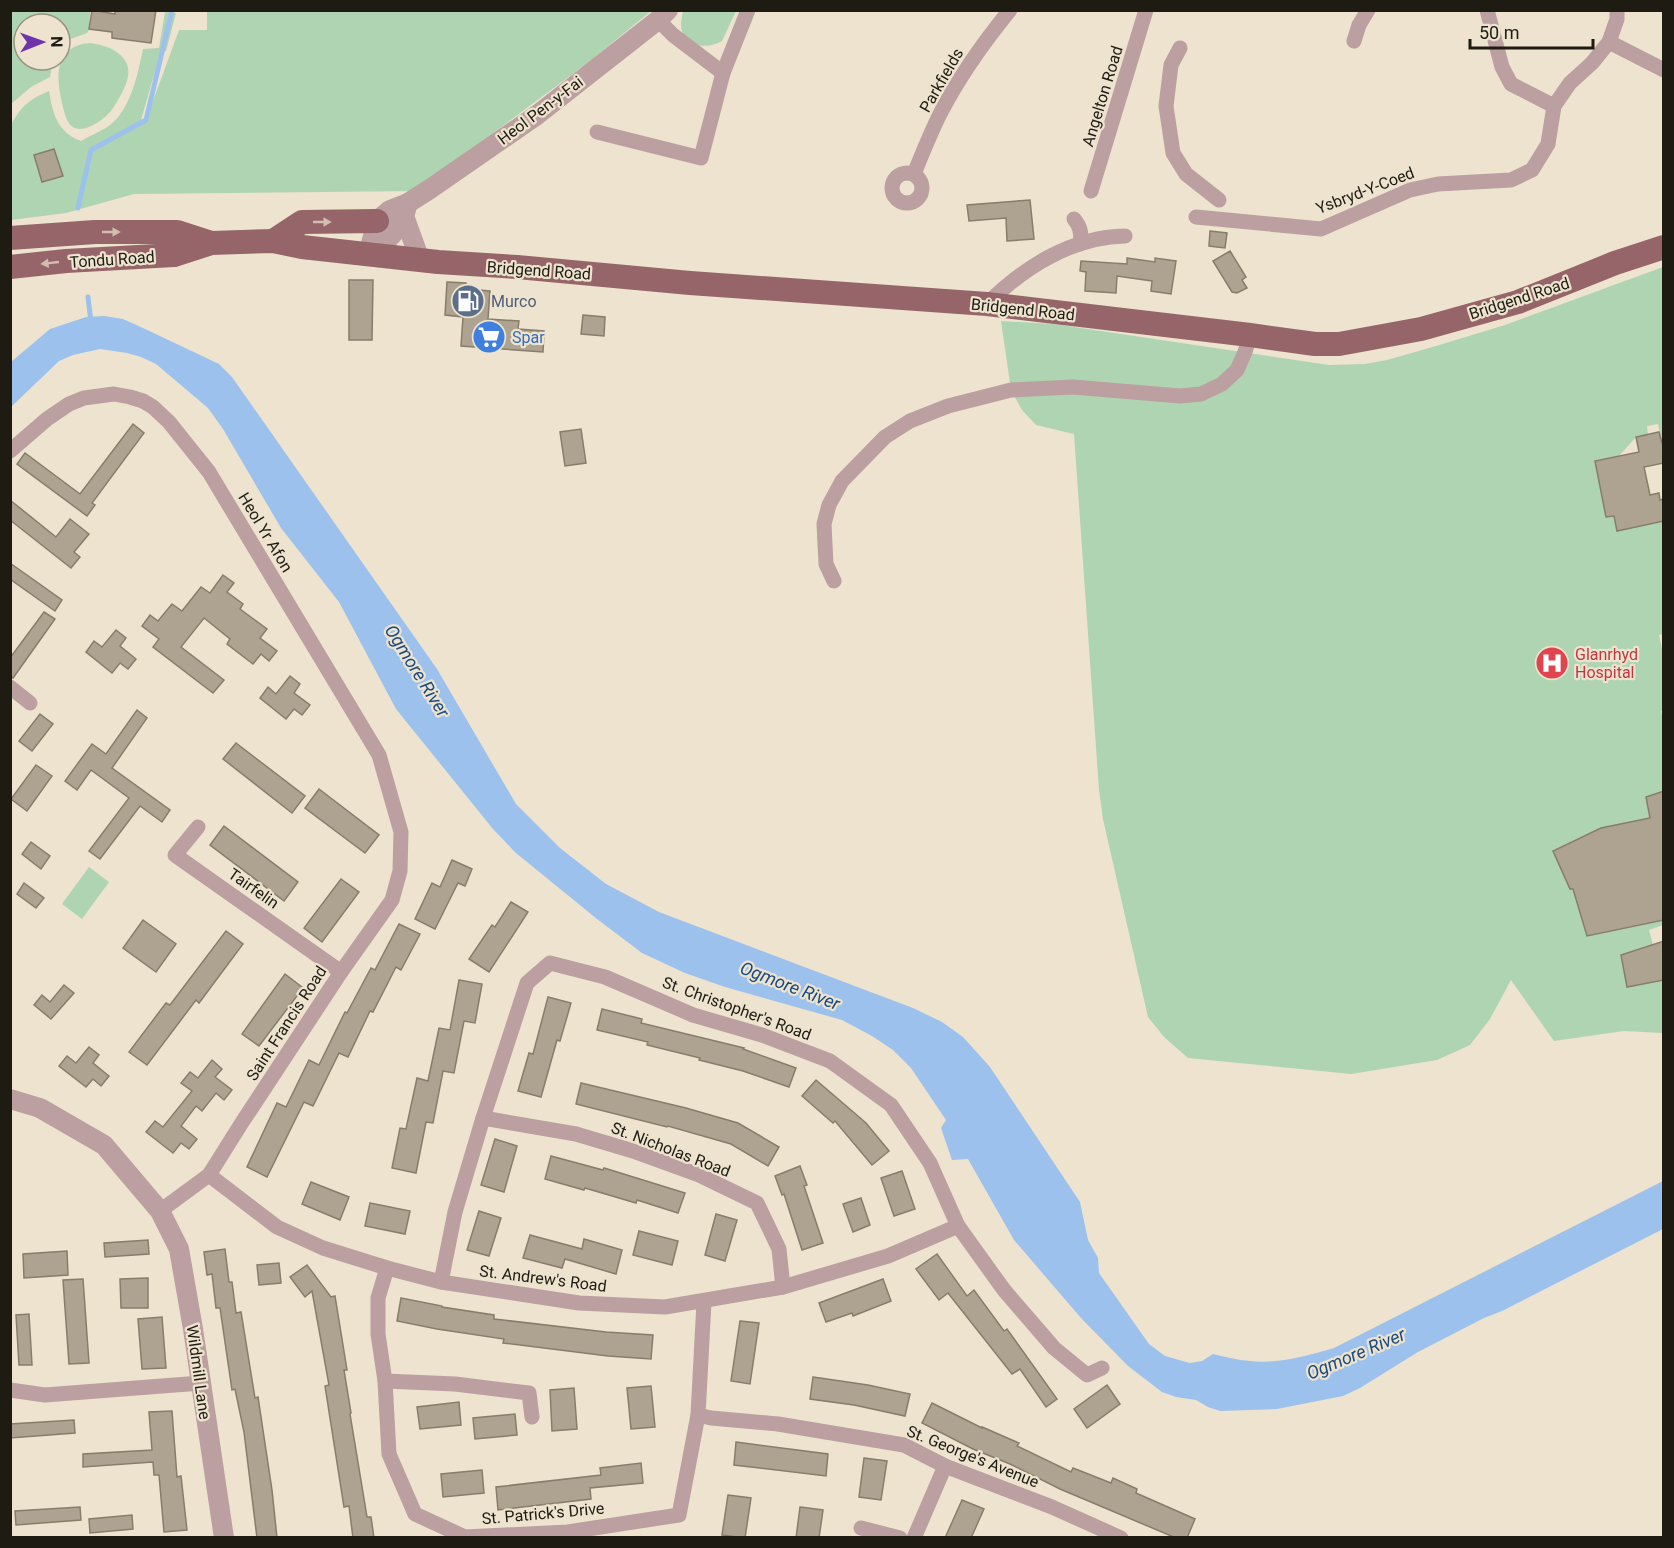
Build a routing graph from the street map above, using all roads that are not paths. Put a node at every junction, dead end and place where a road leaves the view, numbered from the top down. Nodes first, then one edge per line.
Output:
1 (748, 10) edge
2 (1010, 10) edge
3 (1146, 10) edge
4 (1368, 10) edge
5 (1487, 10) edge
6 (1617, 10) edge
7 (663, 15) edge
8 (1354, 41) dead end
9 (1609, 42) junction
10 (1180, 48) dead end
11 (1664, 70) edge
12 (723, 73) junction
13 (1554, 106) junction
14 (597, 132) dead end
15 (914, 174) dead end
16 (1091, 191) dead end
17 (406, 210) junction
18 (1196, 217) dead end
19 (1074, 219) dead end
20 (1216, 219) junction
21 (377, 222) junction
22 (1125, 236) dead end
23 (10, 238) edge
24 (273, 241) junction
25 (211, 243) junction
26 (1080, 244) junction
27 (1664, 248) edge
28 (368, 255) junction
29 (420, 260) junction
30 (10, 267) edge
31 (987, 304) junction
32 (1250, 335) junction
33 (10, 451) edge
34 (834, 581) dead end
35 (10, 687) edge
36 (30, 703) dead end
37 (198, 827) dead end
38 (401, 832) joint
39 (341, 972) junction
40 (10, 1099) edge
41 (483, 1118) junction
42 (209, 1175) junction
43 (160, 1211) junction
44 (958, 1226) junction
45 (387, 1268) junction
46 (441, 1282) junction
47 (783, 1287) junction
48 (704, 1302) junction
49 (1102, 1368) dead end
50 (385, 1381) junction
51 (201, 1383) junction
52 (10, 1390) edge
53 (698, 1415) junction
54 (532, 1417) dead end
55 (945, 1466) junction
56 (861, 1528) dead end
57 (224, 1538) edge
58 (900, 1538) edge
59 (914, 1538) edge
60 (1121, 1538) edge

1 - 12 street
2 - 15 street, Parkfields
3 - 16 street, Angelton Road
4 - 8 street
5 - 13 street
6 - 9 street
7 - 12 street
7 - 17 street, Heol Pen-y-Fai
9 - 11 street
9 - 13 street
10 - 20 street
12 - 14 street
13 - 20 street, Ysbryd-Y-Coed
17 - 21 street, Heol Pen-y-Fai
17 - 28 street, Heol Pen-y-Fai
17 - 29 street
18 - 20 street, Ysbryd-Y-Coed
19 - 26 street
24 -> 21 main road
21 - 28 street
22 - 26 street
23 -> 25 main road, Tondu Road
24 - 25 main road, Tondu Road
24 - 28 main road, Tondu Road
25 -> 30 main road, Tondu Road
26 - 31 street
27 - 32 main road, Bridgend Road
28 - 29 main road, Bridgend Road
29 - 31 main road, Bridgend Road
31 - 32 main road, Bridgend Road
32 - 34 street
33 - 38 street, Heol Yr Afon
35 - 36 street
37 - 39 street, Tairfelin
38 - 39 street, Saint Francis Road
39 - 42 street, Saint Francis Road
40 - 43 street, Wildmill Lane
41 - 44 street, St. Christopher's Road
41 - 46 street, St. Christopher's Road
41 - 47 street, St. Nicholas Road
42 - 43 street, Saint Francis Road
42 - 45 street, St. Andrew's Road
43 - 51 street, Wildmill Lane
44 - 47 street, St. Andrew's Road
44 - 49 street, St. Christopher's Road
45 - 46 street, St. Andrew's Road
45 - 50 street, St. Patrick's Drive
46 - 48 street, St. Andrew's Road
47 - 48 street, St. Andrew's Road
48 - 53 street, St. Patrick's Drive
50 - 53 street, St. Patrick's Drive
50 - 54 street
51 - 52 street
51 - 57 street, Wildmill Lane
53 - 55 street, St. George's Avenue
55 - 59 street
55 - 60 street, St. George's Avenue
56 - 58 street

